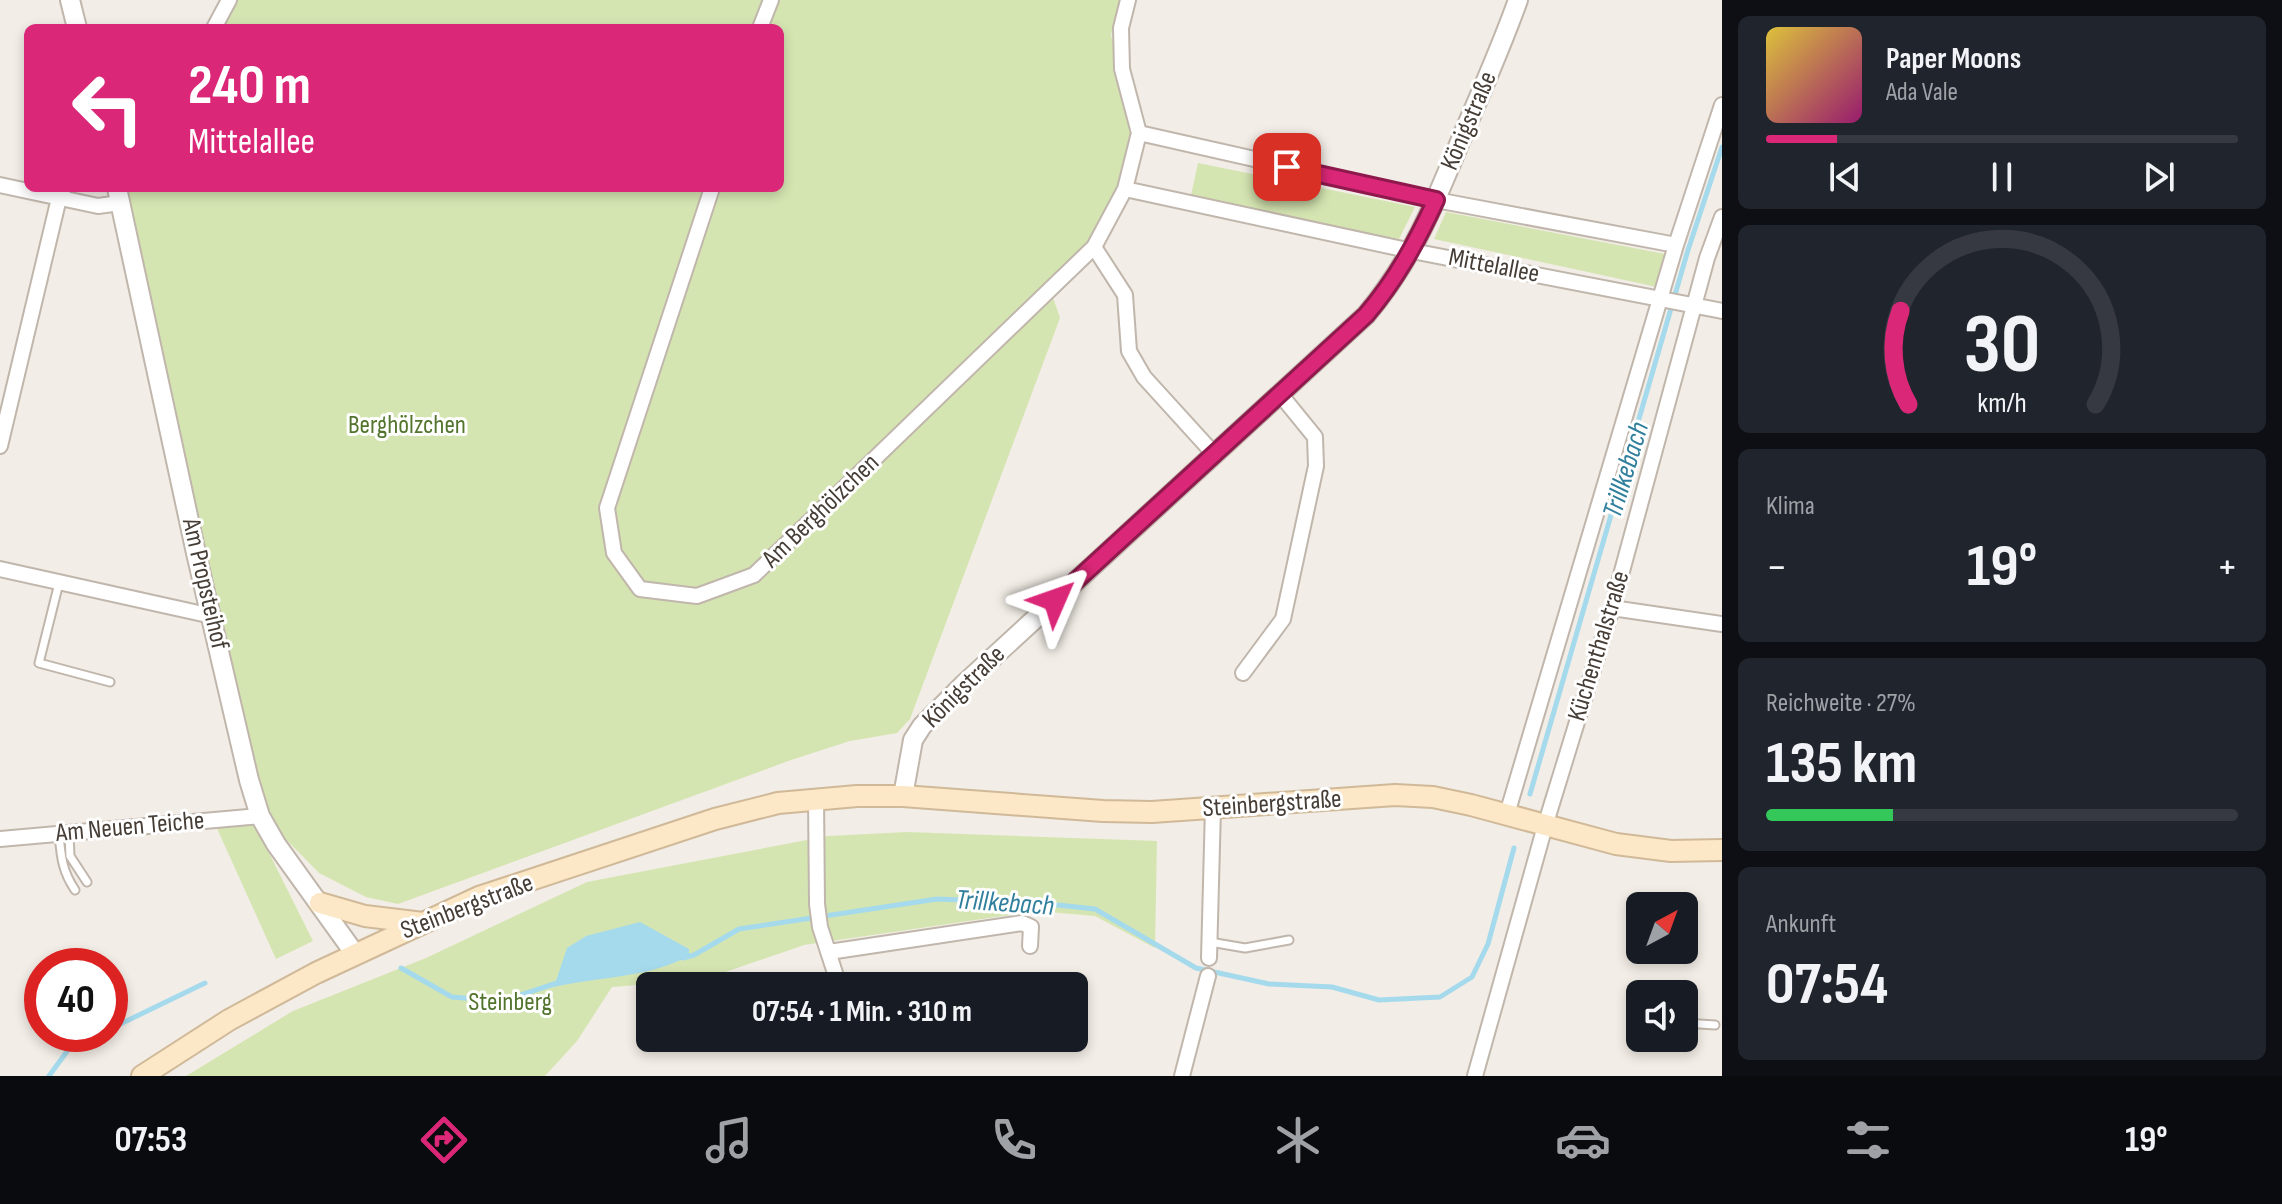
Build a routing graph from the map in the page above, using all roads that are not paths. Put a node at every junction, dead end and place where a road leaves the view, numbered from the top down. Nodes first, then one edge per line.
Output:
1 (70, 0) edge
2 (229, 0) edge
3 (771, 0) edge
4 (1128, 0) edge
5 (1518, 0) edge
6 (76, 24) edge
7 (216, 24) edge
8 (762, 24) edge
9 (1722, 105) edge
10 (1139, 133) junction
11 (0, 185) edge
12 (24, 188) edge
13 (1125, 189) junction
14 (711, 192) edge
15 (61, 193) edge
16 (118, 196) edge
17 (1436, 200) junction
18 (1722, 217) edge
19 (1676, 245) junction
20 (1094, 247) junction
21 (1412, 251) junction
22 (1715, 259) edge
23 (1660, 297) junction
24 (1696, 305) junction
25 (1722, 311) edge
26 (1280, 394) junction
27 (0, 446) edge
28 (1214, 454) junction
29 (0, 569) edge
30 (59, 583) junction
31 (1612, 608) junction
32 (212, 616) junction
33 (1722, 624) edge
34 (1243, 673) dead end
35 (110, 682) dead end
36 (903, 796) junction
37 (816, 798) junction
38 (1213, 808) junction
39 (1507, 814) junction
40 (260, 816) junction
41 (1545, 826) junction
42 (64, 833) junction
43 (0, 839) edge
44 (1722, 850) edge
45 (87, 882) dead end
46 (75, 890) dead end
47 (320, 903) junction
48 (423, 923) junction
49 (1289, 940) dead end
50 (1210, 942) junction
51 (1030, 946) dead end
52 (829, 952) junction
53 (355, 954) junction
54 (1209, 958) dead end
55 (835, 972) edge
56 (1208, 976) dead end
57 (1698, 1024) edge
58 (1715, 1025) dead end
59 (142, 1076) edge
60 (1182, 1076) edge
61 (1475, 1076) edge

1 - 6 street
2 - 7 street
3 - 8 street
4 - 10 street
5 - 17 street, Königstraße
9 - 19 street, Küchenthalstraße
10 - 13 street, Am Berghölzchen
10 - 17 street, Mittelallee
11 - 12 street
13 - 20 street, Am Berghölzchen
13 - 21 street, Mittelallee
14 - 20 street, Am Berghölzchen
15 - 16 street
15 - 27 street
16 - 32 street, Am Propsteihof
17 - 19 street, Mittelallee
17 - 21 street, Königstraße
18 - 22 street, Küchenthalstraße
19 - 23 street, Küchenthalstraße
20 - 28 street
21 - 23 street, Mittelallee
21 - 26 street, Königstraße
22 - 24 street, Küchenthalstraße
23 - 24 street, Mittelallee
23 - 39 street, Küchenthalstraße
24 - 25 street, Mittelallee
24 - 31 street, Küchenthalstraße
26 - 28 street, Königstraße
26 - 34 street
28 - 36 street, Königstraße
29 - 30 street
30 - 32 street
30 - 35 lane
31 - 33 street
31 - 41 street, Küchenthalstraße
32 - 40 street, Am Propsteihof
36 - 37 main road, Steinbergstraße
36 - 38 main road, Steinbergstraße
37 - 48 main road, Steinbergstraße
37 - 52 street
38 - 39 main road, Steinbergstraße
38 - 50 street
39 - 41 main road, Steinbergstraße
40 - 42 street, Am Neuen Teiche
40 - 47 street, Am Propsteihof
41 - 44 main road, Steinbergstraße
41 - 61 street, Küchenthalstraße
42 - 43 street, Am Neuen Teiche
42 - 45 lane
42 - 46 lane
47 - 48 main road
47 - 53 street, Am Propsteihof
48 - 53 main road, Steinbergstraße
49 - 50 lane
50 - 54 street
51 - 52 street
52 - 55 street
53 - 59 main road, Steinbergstraße
56 - 60 street
57 - 58 lane

